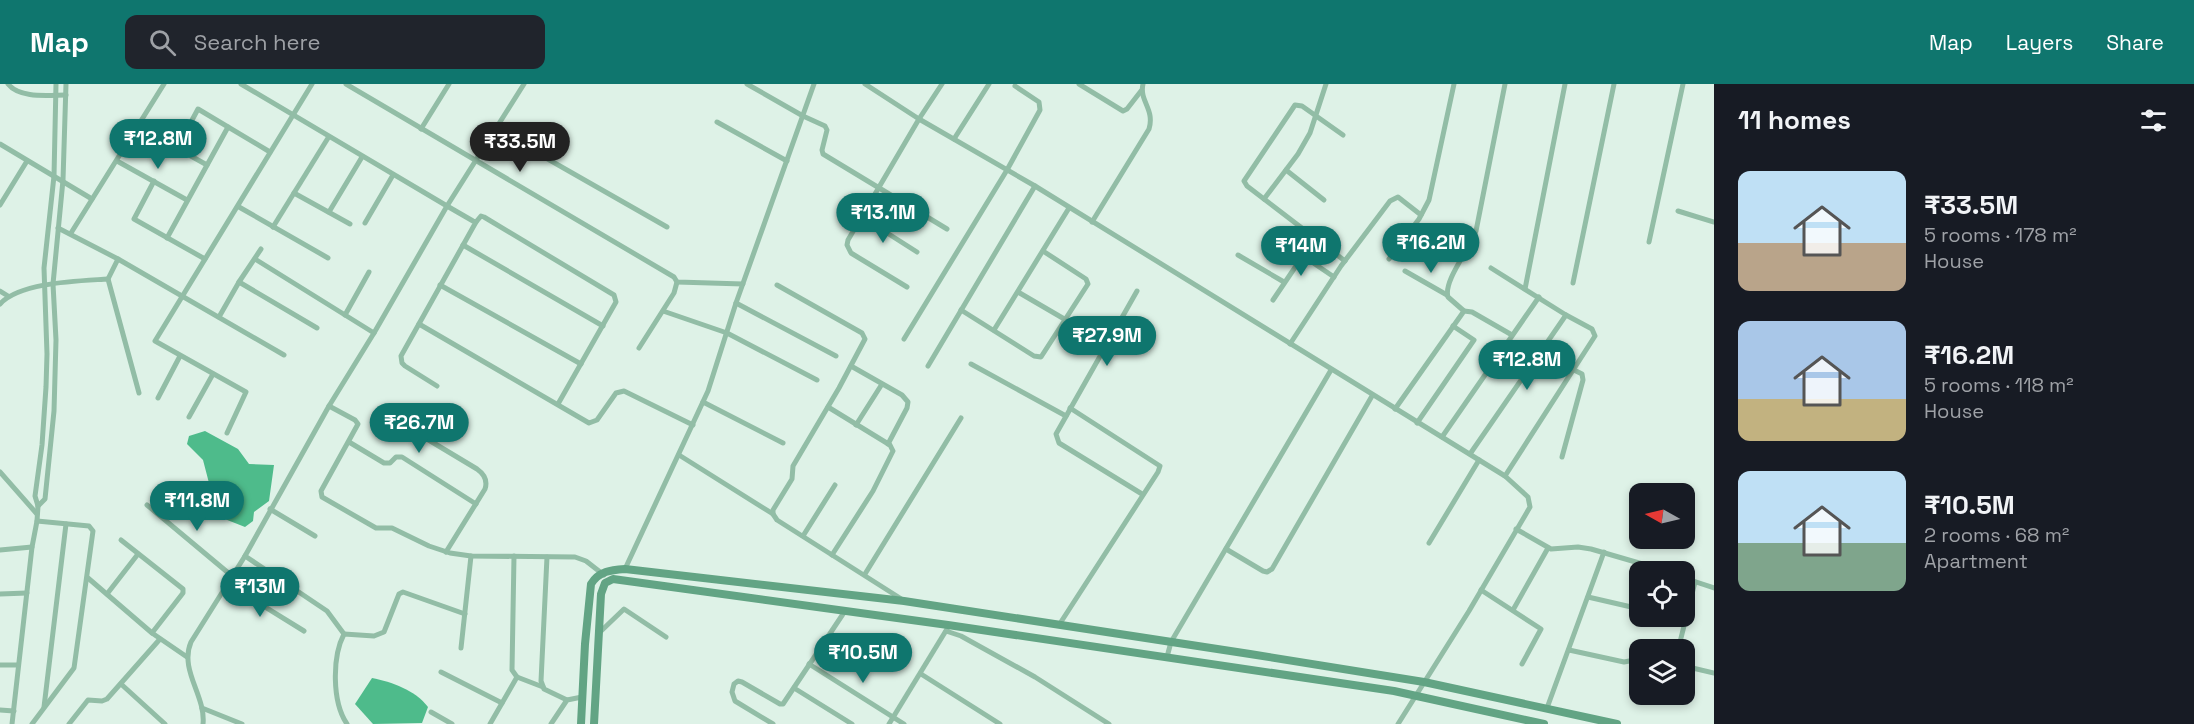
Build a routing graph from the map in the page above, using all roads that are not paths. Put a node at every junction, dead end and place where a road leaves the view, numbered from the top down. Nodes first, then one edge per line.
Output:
1 (8, 84) edge
2 (56, 84) edge
3 (66, 84) edge
4 (164, 84) edge
5 (241, 84) edge
6 (312, 84) edge
7 (346, 84) edge
8 (449, 84) edge
9 (524, 84) edge
10 (747, 84) edge
11 (865, 84) edge
12 (942, 84) edge
13 (989, 84) edge
14 (1078, 84) edge
15 (1326, 84) edge
16 (1454, 84) edge
17 (1505, 84) edge
18 (1565, 84) edge
19 (1614, 84) edge
20 (1683, 84) edge
21 (812, 85) edge
22 (1015, 86) dead end
23 (1142, 87) edge
24 (56, 95) junction
25 (66, 95) junction
26 (293, 115) junction
27 (803, 116) junction
28 (1317, 116) junction
29 (919, 118) junction
30 (717, 122) dead end
31 (139, 127) junction
32 (228, 127) junction
33 (421, 129) junction
34 (495, 129) junction
35 (1343, 135) dead end
36 (328, 138) junction
37 (954, 139) junction
38 (0, 144) edge
39 (177, 148) junction
40 (270, 152) junction
41 (362, 158) junction
42 (475, 160) junction
43 (27, 161) junction
44 (117, 161) junction
45 (787, 161) junction
46 (207, 165) junction
47 (1007, 170) junction
48 (1286, 170) junction
49 (393, 175) junction
50 (54, 176) junction
51 (63, 180) junction
52 (154, 182) junction
53 (1035, 186) junction
54 (879, 187) junction
55 (294, 193) junction
56 (92, 199) junction
57 (187, 200) junction
58 (1264, 200) junction
59 (1324, 200) dead end
60 (0, 205) edge
61 (447, 206) junction
62 (239, 207) junction
63 (1069, 208) junction
64 (1678, 211) dead end
65 (328, 212) junction
66 (1421, 215) junction
67 (862, 217) junction
68 (476, 222) junction
69 (1092, 222) junction
70 (1714, 222) edge
71 (365, 223) dead end
72 (350, 224) dead end
73 (273, 227) junction
74 (667, 227) dead end
75 (58, 228) junction
76 (947, 229) dead end
77 (71, 233) junction
78 (167, 238) junction
79 (1649, 242) dead end
80 (463, 245) junction
81 (261, 249) dead end
82 (1043, 251) junction
83 (917, 252) dead end
84 (1238, 255) dead end
85 (328, 258) dead end
86 (118, 259) junction
87 (206, 259) junction
88 (255, 259) junction
89 (1389, 259) dead end
90 (1345, 261) junction
91 (1491, 268) dead end
92 (1405, 271) dead end
93 (369, 272) dead end
94 (1334, 277) junction
95 (108, 279) junction
96 (239, 282) junction
97 (677, 282) junction
98 (1284, 282) junction
99 (53, 284) junction
100 (743, 284) junction
101 (1573, 284) dead end
102 (440, 285) junction
103 (777, 285) dead end
104 (44, 286) junction
105 (907, 287) dead end
106 (1525, 289) junction
107 (0, 291) edge
108 (1137, 291) dead end
109 (1018, 292) junction
110 (1447, 295) junction
111 (8, 296) junction
112 (182, 296) junction
113 (1539, 297) junction
114 (1273, 300) dead end
115 (736, 303) junction
116 (0, 304) edge
117 (961, 310) junction
118 (663, 311) junction
119 (1464, 311) junction
120 (345, 315) junction
121 (1566, 315) junction
122 (219, 317) junction
123 (1066, 320) junction
124 (419, 324) junction
125 (603, 326) junction
126 (1454, 326) junction
127 (317, 328) dead end
128 (993, 330) junction
129 (374, 333) junction
130 (727, 333) junction
131 (1512, 335) junction
132 (903, 339) dead end
133 (1290, 344) junction
134 (639, 348) dead end
135 (284, 355) dead end
136 (180, 356) junction
137 (836, 356) dead end
138 (581, 364) junction
139 (971, 364) dead end
140 (851, 366) junction
141 (928, 366) dead end
142 (1331, 370) junction
143 (1574, 370) junction
144 (213, 374) junction
145 (817, 380) dead end
146 (882, 384) junction
147 (437, 386) dead end
148 (139, 393) dead end
149 (1372, 396) junction
150 (158, 398) dead end
151 (703, 402) junction
152 (558, 404) junction
153 (329, 406) junction
154 (828, 407) junction
155 (1070, 408) junction
156 (1395, 409) junction
157 (1066, 416) junction
158 (189, 417) dead end
159 (961, 418) dead end
160 (1417, 423) junction
161 (693, 425) junction
162 (856, 425) junction
163 (226, 433) dead end
164 (417, 433) dead end
165 (1442, 437) junction
166 (349, 442) junction
167 (783, 443) dead end
168 (888, 444) junction
169 (1470, 454) junction
170 (679, 455) junction
171 (1562, 457) dead end
172 (1479, 460) junction
173 (0, 472) edge
174 (1505, 476) junction
175 (835, 485) dead end
176 (1142, 494) junction
177 (476, 504) junction
178 (147, 505) dead end
179 (38, 506) junction
180 (270, 509) junction
181 (773, 514) junction
182 (37, 517) junction
183 (66, 524) junction
184 (1516, 529) junction
185 (315, 536) dead end
186 (803, 536) junction
187 (121, 540) dead end
188 (1429, 543) dead end
189 (32, 547) junction
190 (1548, 548) junction
191 (1226, 549) junction
192 (0, 550) edge
193 (446, 552) junction
194 (1604, 552) junction
195 (138, 554) junction
196 (832, 555) junction
197 (245, 556) junction
198 (471, 556) junction
199 (514, 556) junction
200 (547, 557) junction
201 (1634, 561) edge
202 (625, 569) junction
203 (602, 573) junction
204 (865, 574) junction
205 (232, 576) junction
206 (88, 578) junction
207 (609, 580) junction
208 (1695, 582) edge
209 (228, 584) junction
210 (1714, 588) edge
211 (1481, 590) junction
212 (27, 592) junction
213 (0, 594) edge
214 (107, 594) junction
215 (1588, 597) junction
216 (904, 601) junction
217 (929, 605) junction
218 (1629, 606) edge
219 (1513, 610) junction
220 (845, 611) junction
221 (465, 614) junction
222 (927, 622) junction
223 (1059, 625) junction
224 (947, 628) junction
225 (304, 631) dead end
226 (152, 633) junction
227 (599, 633) junction
228 (344, 634) junction
229 (666, 637) dead end
230 (160, 639) junction
231 (1171, 642) junction
232 (461, 648) dead end
233 (1569, 650) junction
234 (187, 657) junction
235 (1167, 657) junction
236 (1629, 662) edge
237 (809, 664) junction
238 (1522, 664) dead end
239 (0, 665) edge
240 (18, 665) junction
241 (1695, 669) edge
242 (441, 672) dead end
243 (1714, 673) edge
244 (921, 674) junction
245 (517, 677) junction
246 (1424, 682) junction
247 (121, 684) junction
248 (543, 687) junction
249 (794, 688) junction
250 (1416, 695) junction
251 (582, 697) junction
252 (567, 700) junction
253 (502, 703) junction
254 (202, 708) junction
255 (1547, 708) junction
256 (44, 709) junction
257 (0, 710) edge
258 (14, 711) junction
259 (431, 712) dead end
260 (894, 717) junction
261 (12, 724) edge
262 (32, 724) edge
263 (69, 724) edge
264 (165, 724) edge
265 (203, 724) edge
266 (242, 724) edge
267 (347, 724) edge
268 (452, 724) edge
269 (490, 724) edge
270 (551, 724) edge
271 (581, 724) edge
272 (594, 724) edge
273 (773, 724) edge
274 (852, 724) edge
275 (889, 724) edge
276 (904, 724) edge
277 (1000, 724) edge
278 (1109, 724) edge
279 (1398, 724) edge
280 (1541, 724) edge
281 (1617, 724) edge

1 - 24 street
2 - 24 street
3 - 25 street
4 - 31 street
5 - 26 street
6 - 26 street
7 - 33 street
8 - 33 street
9 - 34 street
10 - 27 street
11 - 29 street
12 - 29 street
13 - 37 street
14 - 23 street
15 - 28 street
16 - 66 street
17 - 110 street
18 - 106 street
19 - 101 street
20 - 79 street
21 - 27 street
22 - 47 street
23 - 69 street
24 - 25 street
24 - 50 street
25 - 51 street
26 - 36 street
26 - 40 street
27 - 45 street
27 - 54 street
28 - 35 street
28 - 48 street
28 - 58 street
29 - 37 street
29 - 54 street
30 - 45 street
31 - 39 street
31 - 44 street
32 - 39 street
32 - 40 street
32 - 46 street
33 - 42 street
34 - 42 street
34 - 74 street
36 - 41 street
36 - 55 street
37 - 47 street
38 - 43 street
39 - 46 street
40 - 62 street
41 - 49 street
41 - 65 street
42 - 61 street
42 - 97 street
43 - 50 street
43 - 60 street
44 - 52 street
44 - 56 street
45 - 100 street
46 - 57 street
47 - 53 street
47 - 132 street
48 - 58 street
48 - 59 street
49 - 61 street
49 - 71 street
50 - 51 street
50 - 104 street
51 - 56 street
51 - 75 street
52 - 57 street
52 - 78 street
53 - 63 street
53 - 117 street
54 - 67 street
54 - 76 street
55 - 65 street
55 - 73 street
56 - 77 street
57 - 78 street
58 - 90 street
61 - 68 street
61 - 129 street
62 - 73 street
62 - 87 street
63 - 69 street
63 - 82 street
64 - 70 street
65 - 72 street
66 - 89 street
66 - 90 street
67 - 83 street
67 - 105 street
68 - 80 street
68 - 125 street
69 - 133 street
73 - 85 street
75 - 77 street
75 - 99 street
77 - 86 street
78 - 87 street
80 - 102 street
80 - 125 street
81 - 88 street
82 - 109 street
82 - 123 street
84 - 98 street
86 - 95 street
86 - 112 street
87 - 112 street
88 - 96 street
88 - 120 street
90 - 94 street
91 - 106 street
92 - 110 street
93 - 120 street
94 - 98 street
94 - 133 street
95 - 99 street
95 - 148 street
96 - 122 street
96 - 127 street
97 - 100 street
97 - 118 street
98 - 114 street
99 - 104 street
99 - 179 street
100 - 115 street
102 - 124 street
102 - 138 street
103 - 140 street
104 - 111 street
104 - 179 street
106 - 113 street
107 - 111 street
108 - 155 street
109 - 123 street
109 - 128 street
110 - 119 street
111 - 116 street
112 - 122 street
112 - 136 street
113 - 121 street
113 - 131 street
115 - 130 street
115 - 137 street
117 - 128 street
117 - 141 street
118 - 130 street
118 - 134 street
119 - 126 street
119 - 131 street
120 - 129 street
121 - 143 street
121 - 169 street
122 - 135 street
123 - 128 street
124 - 147 street
124 - 152 street
125 - 138 street
126 - 156 street
126 - 160 street
129 - 153 street
130 - 145 street
130 - 151 street
131 - 165 street
133 - 142 street
136 - 144 street
136 - 150 street
138 - 152 street
139 - 157 street
140 - 146 street
140 - 154 street
142 - 149 street
142 - 191 street
143 - 171 street
143 - 174 street
144 - 158 street
144 - 163 street
146 - 162 street
146 - 168 street
149 - 156 street
149 - 191 street
151 - 161 street
151 - 167 street
152 - 161 street
153 - 166 street
153 - 180 street
154 - 162 street
154 - 181 street
155 - 157 street
155 - 176 street
156 - 160 street
157 - 176 street
159 - 204 street
160 - 165 street
161 - 170 street
162 - 168 street
164 - 177 street
165 - 169 street
166 - 177 street
166 - 193 street
168 - 196 street
169 - 172 street
170 - 181 street
170 - 202 street
172 - 174 street
172 - 188 street
173 - 182 street
174 - 184 street
175 - 186 street
176 - 223 street
177 - 193 street
178 - 205 street
179 - 182 street
180 - 185 street
180 - 197 street
181 - 186 street
182 - 183 street
182 - 189 street
183 - 206 street
183 - 256 street
184 - 190 street
184 - 211 street
186 - 196 street
187 - 195 street
189 - 192 street
189 - 212 street
190 - 194 street
190 - 219 street
191 - 231 street
193 - 198 street
194 - 201 street
194 - 215 street
195 - 214 street
195 - 226 street
196 - 204 street
197 - 205 street
197 - 228 street
198 - 199 street
198 - 221 street
199 - 200 street
199 - 245 street
200 - 203 street
200 - 248 street
202 - 203 main road
202 - 216 main road
203 - 207 street
203 - 251 main road
204 - 216 street
205 - 209 street
206 - 214 street
206 - 256 street
207 - 220 main road
207 - 227 main road
208 - 210 street
209 - 225 street
209 - 234 street
211 - 219 street
211 - 246 street
212 - 213 street
212 - 240 street
214 - 226 street
215 - 218 street
215 - 233 street
216 - 217 main road
217 - 222 main road
217 - 223 main road
219 - 238 street
220 - 222 main road
220 - 237 street
221 - 228 street
221 - 232 street
222 - 224 main road
223 - 231 main road
224 - 235 main road
224 - 244 street
224 - 278 street
226 - 230 street
227 - 229 street
227 - 272 main road
228 - 267 street
230 - 234 street
230 - 247 street
231 - 235 street
231 - 246 main road
233 - 236 street
233 - 255 street
234 - 254 street
235 - 250 main road
237 - 249 street
237 - 260 street
239 - 240 street
240 - 258 street
241 - 243 street
242 - 253 street
244 - 260 street
244 - 277 street
245 - 248 street
245 - 253 street
246 - 250 street
246 - 255 main road
247 - 263 street
247 - 264 street
248 - 252 street
249 - 273 street
249 - 274 street
250 - 279 street
250 - 280 main road
251 - 252 street
251 - 271 main road
252 - 270 street
253 - 269 street
254 - 265 street
254 - 266 street
255 - 281 main road
256 - 262 street
257 - 258 street
258 - 261 street
259 - 268 street
260 - 275 street
260 - 276 street

